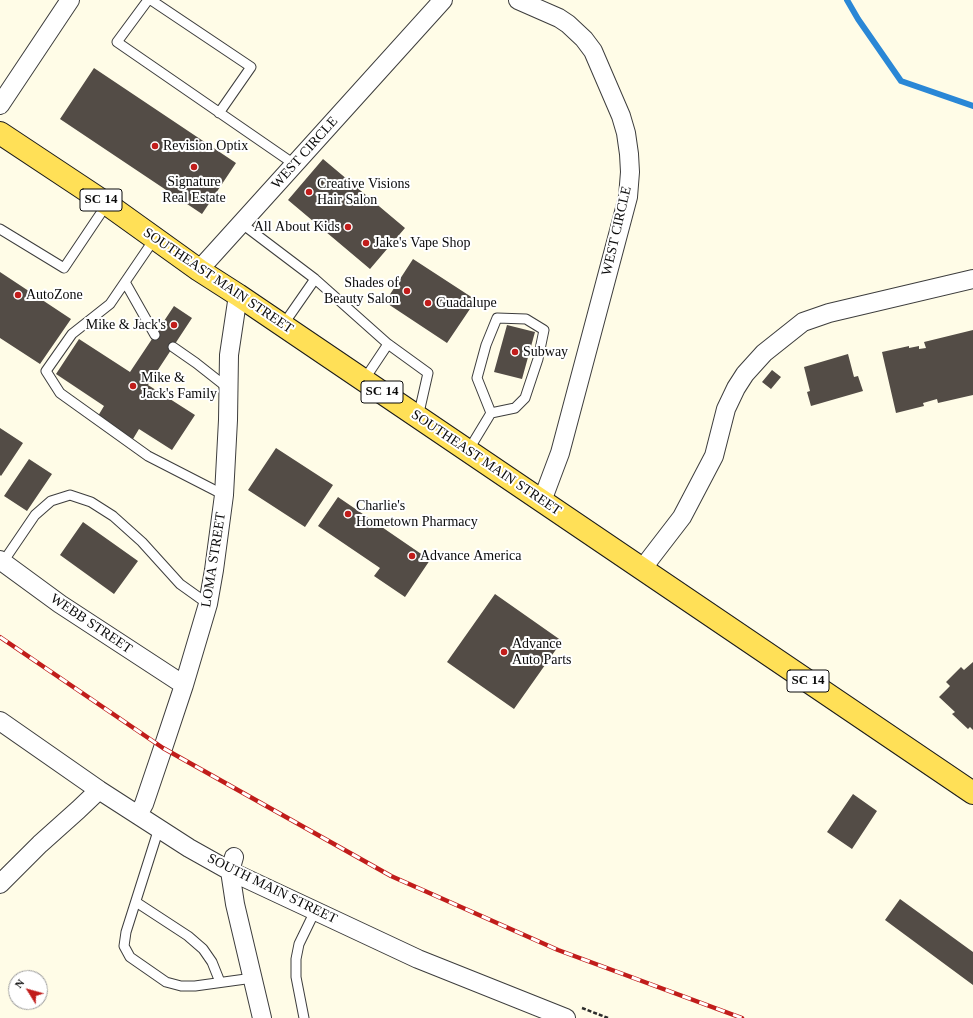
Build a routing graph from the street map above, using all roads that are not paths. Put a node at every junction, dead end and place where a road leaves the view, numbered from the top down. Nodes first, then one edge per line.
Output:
1 (70, 0) edge
2 (150, 0) edge
3 (443, 0) edge
4 (518, 0) edge
5 (0, 105) edge
6 (219, 113) junction
7 (0, 133) edge
8 (294, 164) junction
9 (107, 204) junction
10 (241, 223) junction
11 (0, 229) edge
12 (155, 238) junction
13 (199, 270) junction
14 (315, 279) junction
15 (973, 279) edge
16 (126, 282) junction
17 (238, 295) junction
18 (283, 325) junction
19 (155, 335) dead end
20 (388, 344) junction
21 (173, 347) dead end
22 (364, 380) junction
23 (229, 389) junction
24 (491, 413) junction
25 (418, 417) junction
26 (468, 451) junction
27 (224, 495) junction
28 (542, 501) junction
29 (2, 561) edge
30 (642, 569) junction
31 (208, 604) junction
32 (184, 685) junction
33 (0, 721) edge
34 (99, 790) junction
35 (973, 793) edge
36 (138, 815) junction
37 (159, 828) junction
38 (232, 864) junction
39 (0, 884) edge
40 (136, 902) junction
41 (315, 910) junction
42 (253, 978) junction
43 (220, 982) junction
44 (572, 1012) edge
45 (262, 1018) edge
46 (304, 1018) edge

1 - 5 street
2 - 6 lane
2 - 6 lane
3 - 8 street, WEST CIRCLE
4 - 28 street, WEST CIRCLE
6 - 8 lane
7 - 9 main road, SOUTHEAST MAIN STREET / SC 14
8 - 10 street, WEST CIRCLE
9 - 11 lane
9 - 12 main road, SOUTHEAST MAIN STREET / SC 14
10 - 13 street, WEST CIRCLE
10 - 14 lane
12 - 13 main road, SOUTHEAST MAIN STREET / SC 14
12 - 16 lane
13 - 17 main road, SOUTHEAST MAIN STREET / SC 14
14 - 18 lane
14 - 20 lane
15 - 30 street
16 - 19 lane
16 - 27 lane
17 - 18 main road, SOUTHEAST MAIN STREET / SC 14
17 - 23 street, LOMA STREET
18 - 22 main road, SOUTHEAST MAIN STREET / SC 14
20 - 22 lane
20 - 25 lane
21 - 23 lane
22 - 25 main road, SOUTHEAST MAIN STREET / SC 14
23 - 27 street, LOMA STREET
24 - 24 lane
24 - 26 lane
25 - 26 main road, SOUTHEAST MAIN STREET / SC 14
26 - 28 main road, SOUTHEAST MAIN STREET / SC 14
27 - 31 street, LOMA STREET
28 - 30 main road, SOUTHEAST MAIN STREET / SC 14
29 - 31 lane
29 - 32 street, WEBB STREET
30 - 35 main road, SOUTHEAST MAIN STREET / SC 14
31 - 32 street, LOMA STREET
32 - 36 street, LOMA STREET
33 - 34 street, SOUTH MAIN STREET
34 - 36 street, SOUTH MAIN STREET
34 - 39 street
36 - 37 street, SOUTH MAIN STREET
37 - 38 street, SOUTH MAIN STREET
37 - 40 lane
38 - 41 street, SOUTH MAIN STREET
38 - 42 street
40 - 43 lane
40 - 43 lane
41 - 44 street, SOUTH MAIN STREET
41 - 46 lane
42 - 43 lane
42 - 45 street

